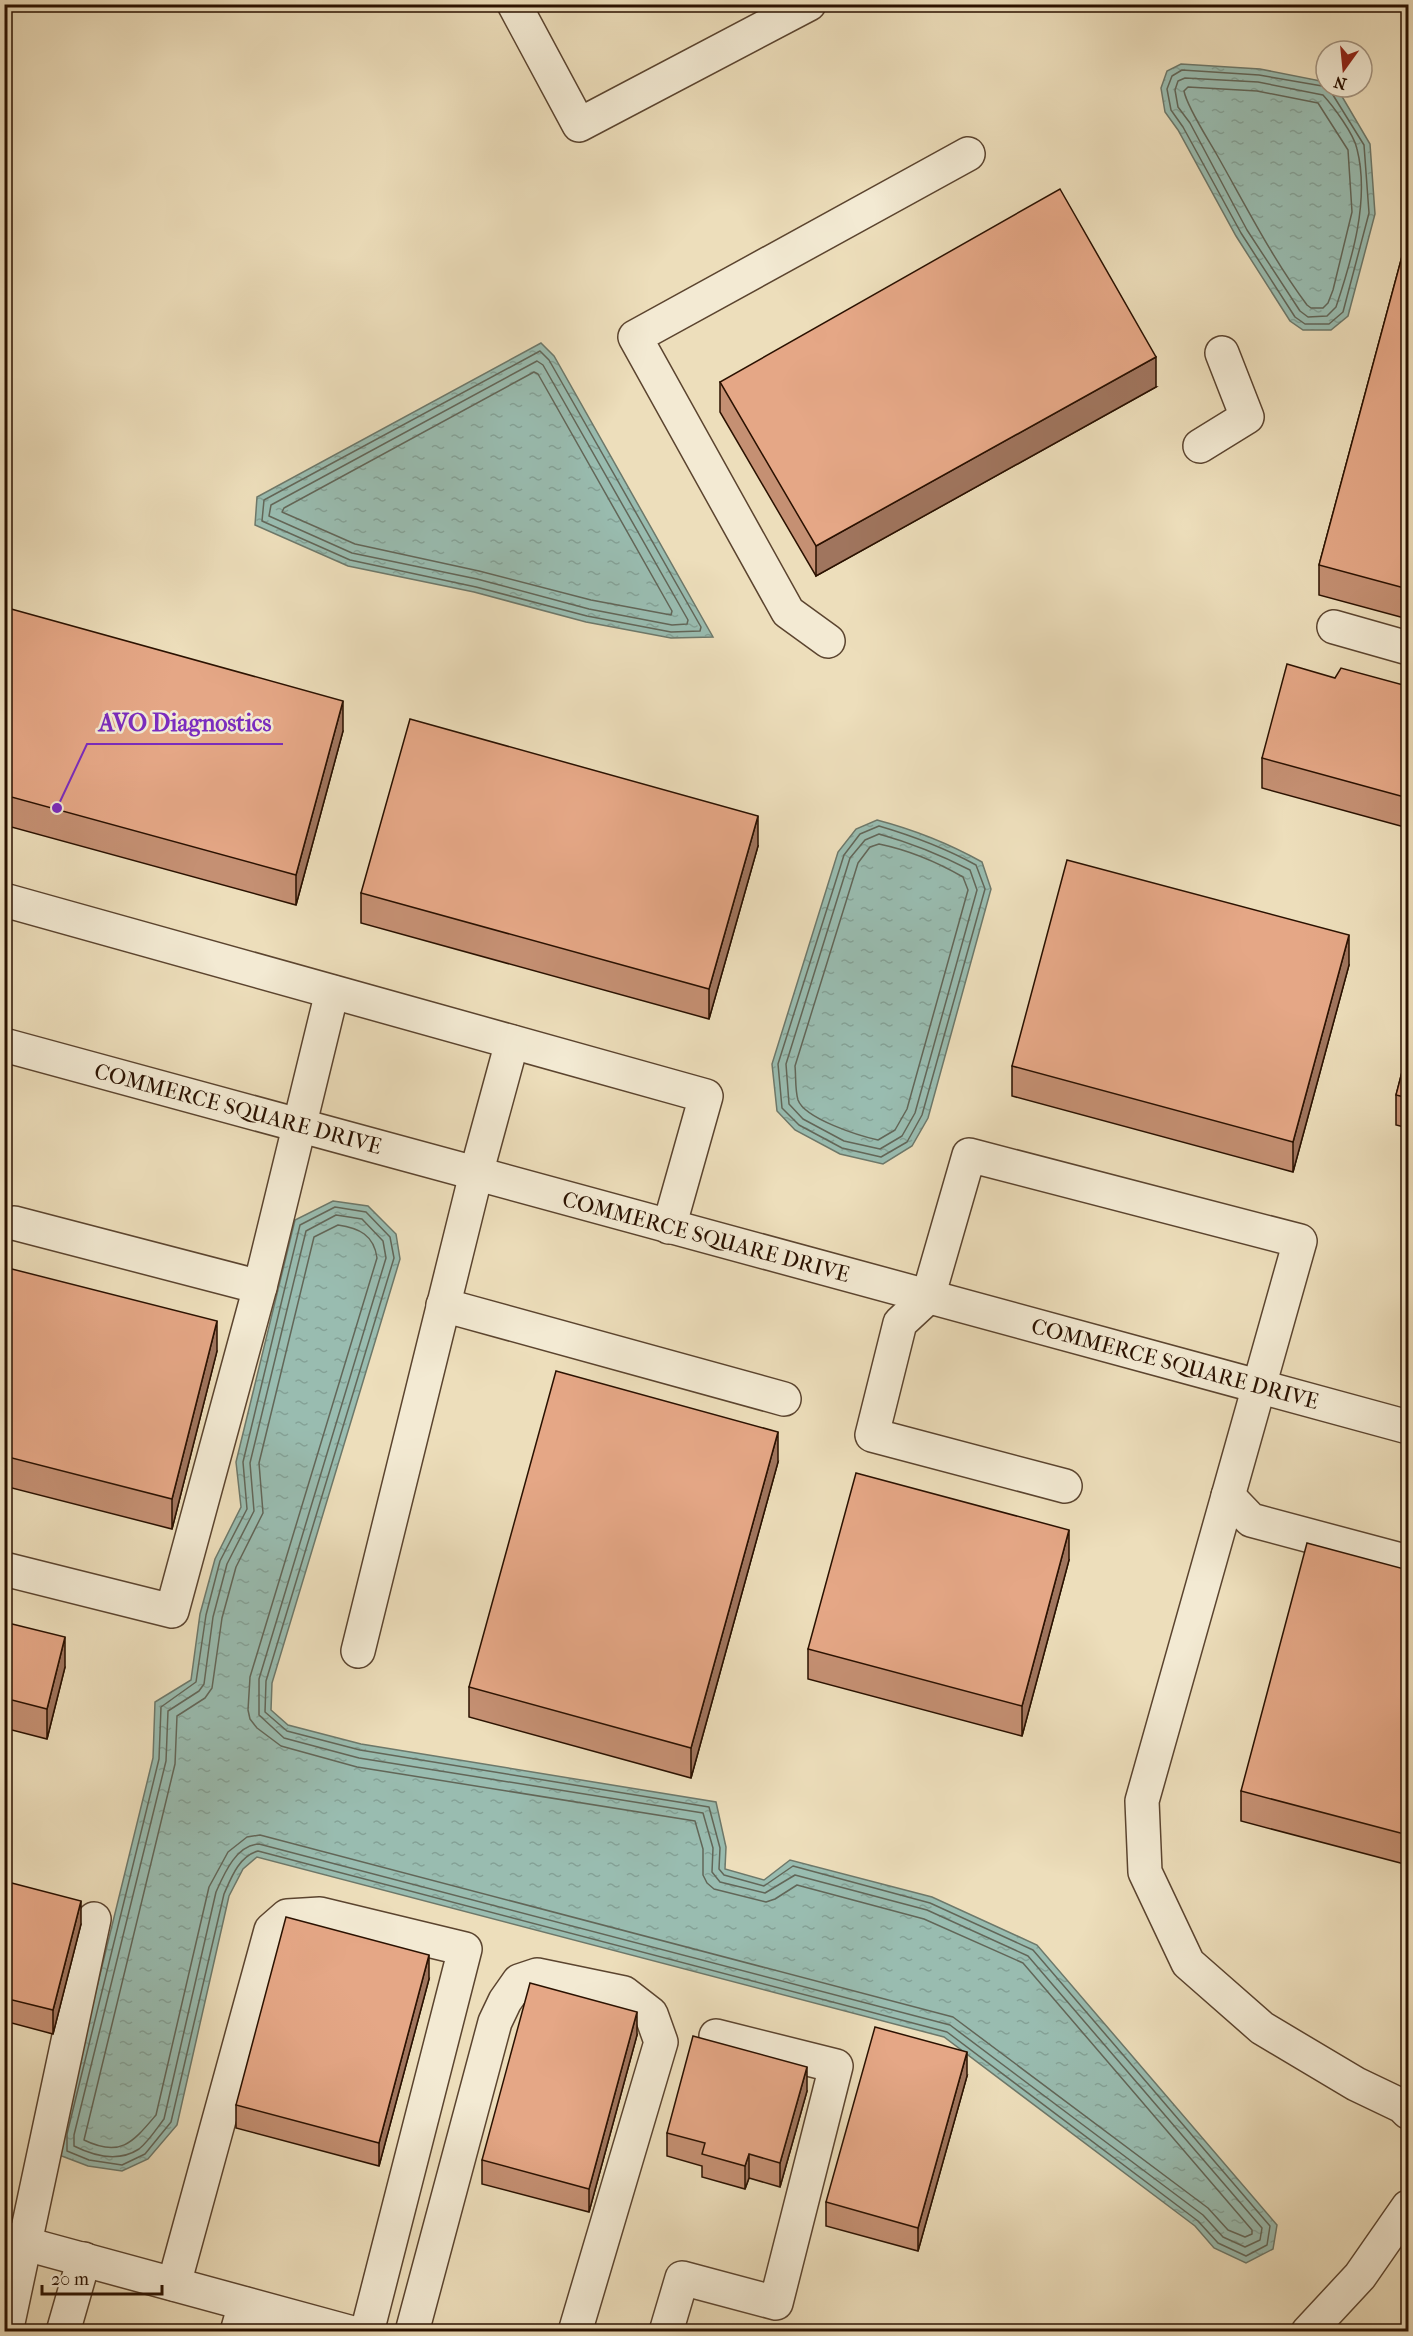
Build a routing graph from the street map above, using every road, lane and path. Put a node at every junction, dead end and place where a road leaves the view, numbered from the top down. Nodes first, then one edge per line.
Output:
1 (514, 4) edge
2 (809, 4) edge
3 (968, 154) dead end
4 (1222, 354) dead end
5 (1200, 446) dead end
6 (1334, 627) dead end
7 (828, 641) dead end
8 (1408, 648) edge
9 (4, 900) edge
10 (332, 992) junction
11 (512, 1042) junction
12 (4, 1046) edge
13 (298, 1125) junction
14 (476, 1174) junction
15 (14, 1223) dead end
16 (669, 1227) junction
17 (260, 1287) junction
18 (928, 1297) junction
19 (443, 1305) junction
20 (1258, 1386) junction
21 (784, 1399) dead end
22 (1408, 1427) edge
23 (1065, 1486) dead end
24 (1228, 1496) junction
25 (1408, 1562) edge
26 (4, 1569) edge
27 (358, 1651) dead end
28 (94, 1919) dead end
29 (716, 2036) dead end
30 (1408, 2112) edge
31 (1408, 2207) edge
32 (14, 2240) edge
33 (84, 2259) junction
34 (174, 2284) junction
35 (241, 2318) edge
36 (6, 2331) edge
37 (63, 2331) edge
38 (349, 2331) edge
39 (367, 2331) edge
40 (412, 2331) edge
41 (575, 2331) edge
42 (666, 2331) edge
43 (1308, 2331) edge

1 - 2 street
3 - 7 street
4 - 5 street
6 - 8 street
9 - 10 street
10 - 11 street
10 - 13 street
11 - 14 street
11 - 16 street
12 - 13 street, COMMERCE SQUARE DRIVE
13 - 14 street, COMMERCE SQUARE DRIVE
13 - 17 street
14 - 16 street, COMMERCE SQUARE DRIVE
14 - 19 street
15 - 17 street
16 - 18 street, COMMERCE SQUARE DRIVE
17 - 26 street
18 - 20 street, COMMERCE SQUARE DRIVE
18 - 20 street
18 - 23 street
19 - 21 street
19 - 27 street
20 - 22 street, COMMERCE SQUARE DRIVE
20 - 24 street
24 - 25 street
24 - 30 street
28 - 32 street
29 - 42 street
31 - 43 street
32 - 33 street
32 - 36 street
33 - 34 street
33 - 37 street
34 - 35 street
34 - 39 street
35 - 38 street
40 - 41 street

